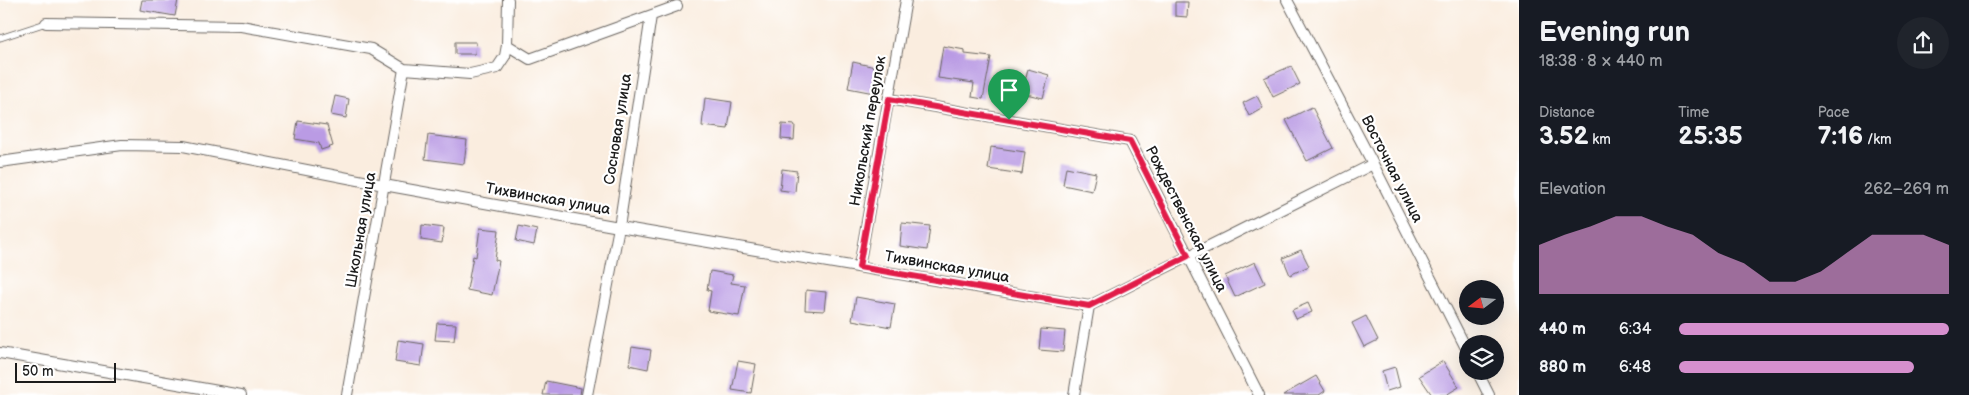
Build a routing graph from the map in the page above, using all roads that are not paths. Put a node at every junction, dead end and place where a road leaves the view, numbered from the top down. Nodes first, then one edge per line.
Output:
1 (508, 0) edge
2 (906, 0) edge
3 (1287, 0) edge
4 (677, 6) dead end
5 (651, 16) junction
6 (46, 23) joint
7 (0, 38) edge
8 (507, 45) junction
9 (404, 69) junction
10 (889, 99) junction
11 (0, 162) edge
12 (1373, 164) junction
13 (384, 185) junction
14 (618, 226) junction
15 (1188, 256) junction
16 (859, 267) junction
17 (1089, 306) junction
18 (1459, 335) edge
19 (0, 353) edge
20 (1482, 380) edge
21 (241, 395) edge
22 (347, 395) edge
23 (587, 395) edge
24 (1074, 395) edge
25 (1259, 395) edge
26 (1489, 395) edge

1 - 8 street
2 - 10 street, Никольский переулок
3 - 12 street, Восточная улица
4 - 5 street
5 - 8 street
5 - 14 street, Сосновая улица
6 - 7 lane
6 - 9 street
8 - 9 street
9 - 13 street, Школьная улица
10 - 15 street, Рождественская улица
10 - 16 street, Никольский переулок
11 - 13 street, Тихвинская улица
12 - 15 street
12 - 18 street, Восточная улица
13 - 14 street, Тихвинская улица
13 - 22 street, Школьная улица
14 - 16 street, Тихвинская улица
14 - 23 street, Сосновая улица
15 - 17 street
15 - 25 street, Рождественская улица
16 - 17 street, Тихвинская улица
17 - 24 street
19 - 21 street
20 - 26 street

